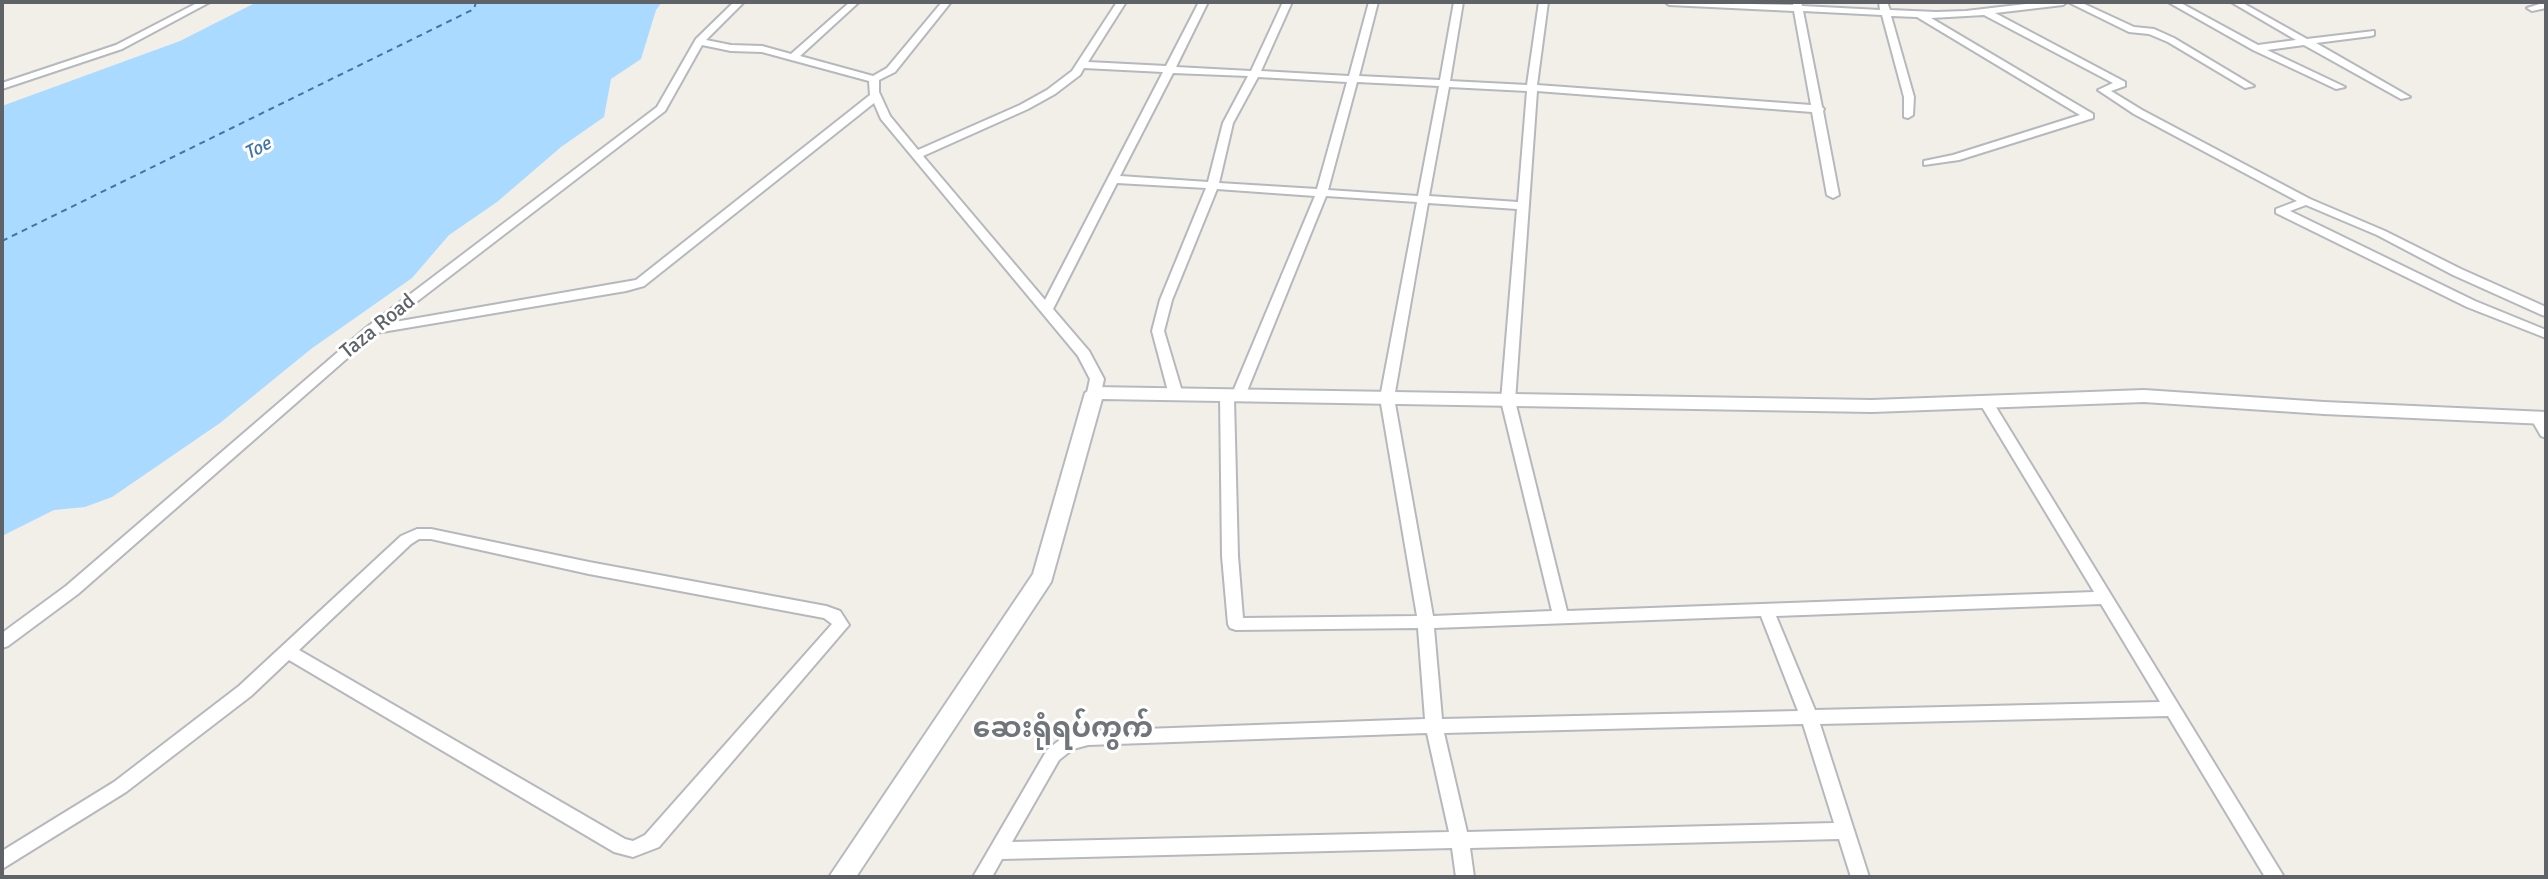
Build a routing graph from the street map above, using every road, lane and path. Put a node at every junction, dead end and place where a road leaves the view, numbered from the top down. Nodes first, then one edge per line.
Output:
1 (205, 2) edge
2 (739, 2) edge
3 (855, 2) edge
4 (947, 2) edge
5 (1121, 2) edge
6 (1204, 2) edge
7 (1288, 2) edge
8 (1374, 2) edge
9 (1459, 2) edge
10 (1544, 2) edge
11 (1669, 2) edge
12 (1883, 2) edge
13 (1968, 2) edge
14 (2063, 2) edge
15 (2073, 2) edge
16 (2173, 2) edge
17 (2235, 2) edge
18 (1719, 3) edge
19 (1797, 5) edge
20 (2546, 5) edge
21 (2532, 8) dead end
22 (1986, 12) junction
23 (1887, 13) junction
24 (1918, 14) junction
25 (1972, 14) junction
26 (2371, 33) dead end
27 (699, 41) junction
28 (2311, 43) junction
29 (2256, 48) junction
30 (793, 57) junction
31 (1082, 65) junction
32 (1169, 71) junction
33 (1254, 75) junction
34 (874, 79) junction
35 (1353, 80) junction
36 (1444, 85) junction
37 (2, 86) edge
38 (2249, 86) dead end
39 (2340, 87) dead end
40 (1532, 88) junction
41 (876, 96) junction
42 (2405, 97) dead end
43 (1819, 109) junction
44 (1908, 115) dead end
45 (916, 155) junction
46 (1928, 163) dead end
47 (1113, 179) junction
48 (1213, 186) junction
49 (1322, 193) junction
50 (1833, 195) dead end
51 (1422, 199) junction
52 (2306, 201) junction
53 (1524, 206) junction
54 (1046, 311) junction
55 (2546, 312) edge
56 (372, 330) junction
57 (2546, 334) edge
58 (1094, 393) junction
59 (1176, 395) junction
60 (1233, 396) junction
61 (1387, 398) junction
62 (1508, 401) junction
63 (1986, 402) junction
64 (2543, 423) edge
65 (2105, 598) junction
66 (1766, 610) junction
67 (1561, 617) junction
68 (1426, 622) junction
69 (2, 642) edge
70 (288, 651) junction
71 (2172, 709) junction
72 (1810, 719) junction
73 (1434, 726) junction
74 (1845, 831) junction
75 (1460, 840) junction
76 (997, 851) junction
77 (2, 861) edge
78 (842, 877) edge
79 (982, 877) edge
80 (1465, 877) edge
81 (1860, 877) edge
82 (2275, 877) edge

1 - 37 street
2 - 27 street, Taza Road
3 - 30 street
4 - 34 street
5 - 31 street
6 - 32 street
7 - 33 street
8 - 35 street
9 - 36 street
10 - 40 street
11 - 18 street
12 - 23 street
13 - 25 street
14 - 22 street
15 - 38 street
16 - 29 street
17 - 28 street
18 - 19 street
19 - 23 street
19 - 43 street
20 - 21 street
22 - 25 street
22 - 52 street
23 - 24 street
23 - 44 street
24 - 25 street
24 - 46 street
26 - 28 street
27 - 30 street
27 - 56 street, Taza Road
28 - 29 street
28 - 42 street
29 - 39 street
30 - 34 street
31 - 32 street
31 - 45 street
32 - 33 street
32 - 47 street
33 - 35 street
33 - 48 street
34 - 41 street
35 - 36 street
35 - 49 street
36 - 40 street
36 - 51 street
40 - 43 street
40 - 53 street
41 - 45 street
41 - 56 street
43 - 50 street
45 - 54 street
47 - 48 street
47 - 54 street
48 - 49 street
48 - 59 street
49 - 51 street
49 - 60 street
51 - 53 street
51 - 61 street
52 - 55 street
52 - 57 street
53 - 62 street
54 - 58 street
56 - 69 street, Taza Road
58 - 59 street
58 - 78 street
59 - 60 street
60 - 61 street
60 - 68 street
61 - 62 street
61 - 68 street
62 - 63 street
62 - 67 street
63 - 64 street
63 - 65 street
65 - 66 street
65 - 71 street
66 - 67 street
66 - 72 street
67 - 68 street
68 - 73 street
70 - 70 street
70 - 77 street
71 - 72 street
71 - 82 street
72 - 73 street
72 - 74 street
73 - 75 street
73 - 76 street
74 - 75 street
74 - 81 street
75 - 76 street
75 - 80 street
76 - 79 street

